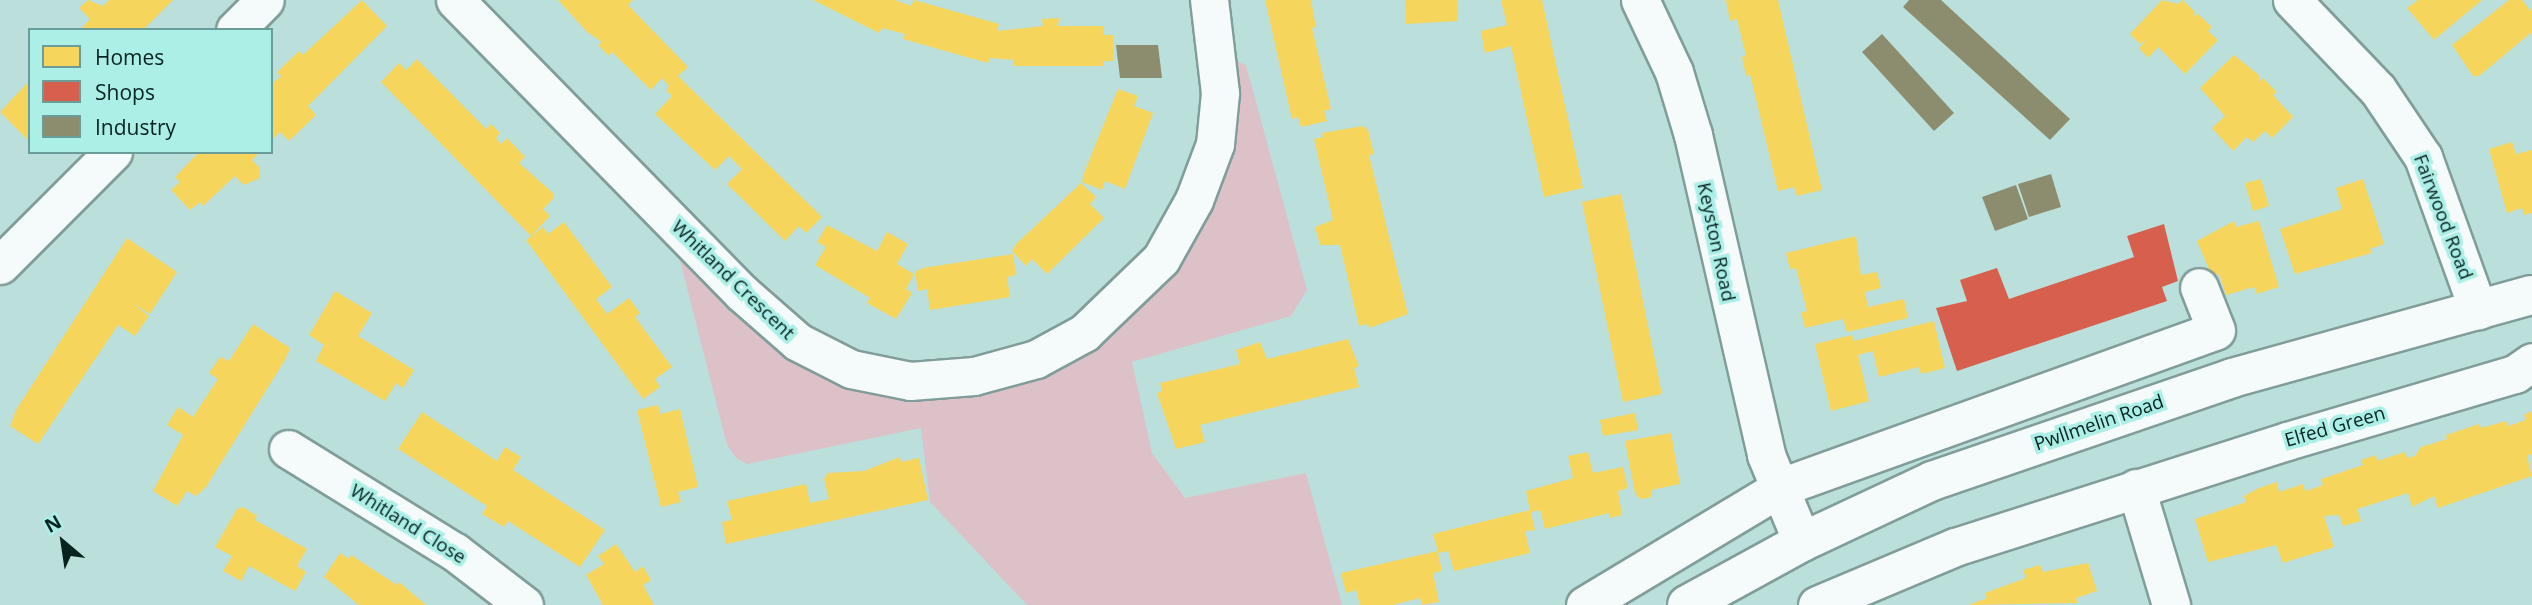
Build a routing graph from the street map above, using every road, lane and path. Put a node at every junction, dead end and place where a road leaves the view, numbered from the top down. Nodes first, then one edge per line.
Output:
1 (265, 0) edge
2 (455, 0) edge
3 (1209, 0) edge
4 (1640, 0) edge
5 (2292, 0) edge
6 (237, 28) edge
7 (111, 154) edge
8 (0, 265) edge
9 (2199, 288) dead end
10 (2532, 295) edge
11 (2478, 310) junction
12 (2532, 362) edge
13 (288, 449) dead end
14 (1781, 488) junction
15 (2136, 488) junction
16 (1802, 542) junction
17 (524, 605) edge
18 (1585, 605) edge
19 (1687, 605) edge
20 (1816, 605) edge
21 (2171, 605) edge

1 - 6 street
2 - 3 street, Whitland Crescent
4 - 14 street, Keyston Road
5 - 11 street, Fairwood Road
7 - 8 street
9 - 14 street
10 - 11 street, Pwllmelin Road
11 - 16 street, Pwllmelin Road
12 - 15 street, Elfed Green
13 - 17 street, Whitland Close
14 - 16 street, Keyston Road
14 - 18 street
15 - 20 street, Elfed Green
15 - 21 street
16 - 19 street, Pwllmelin Road

